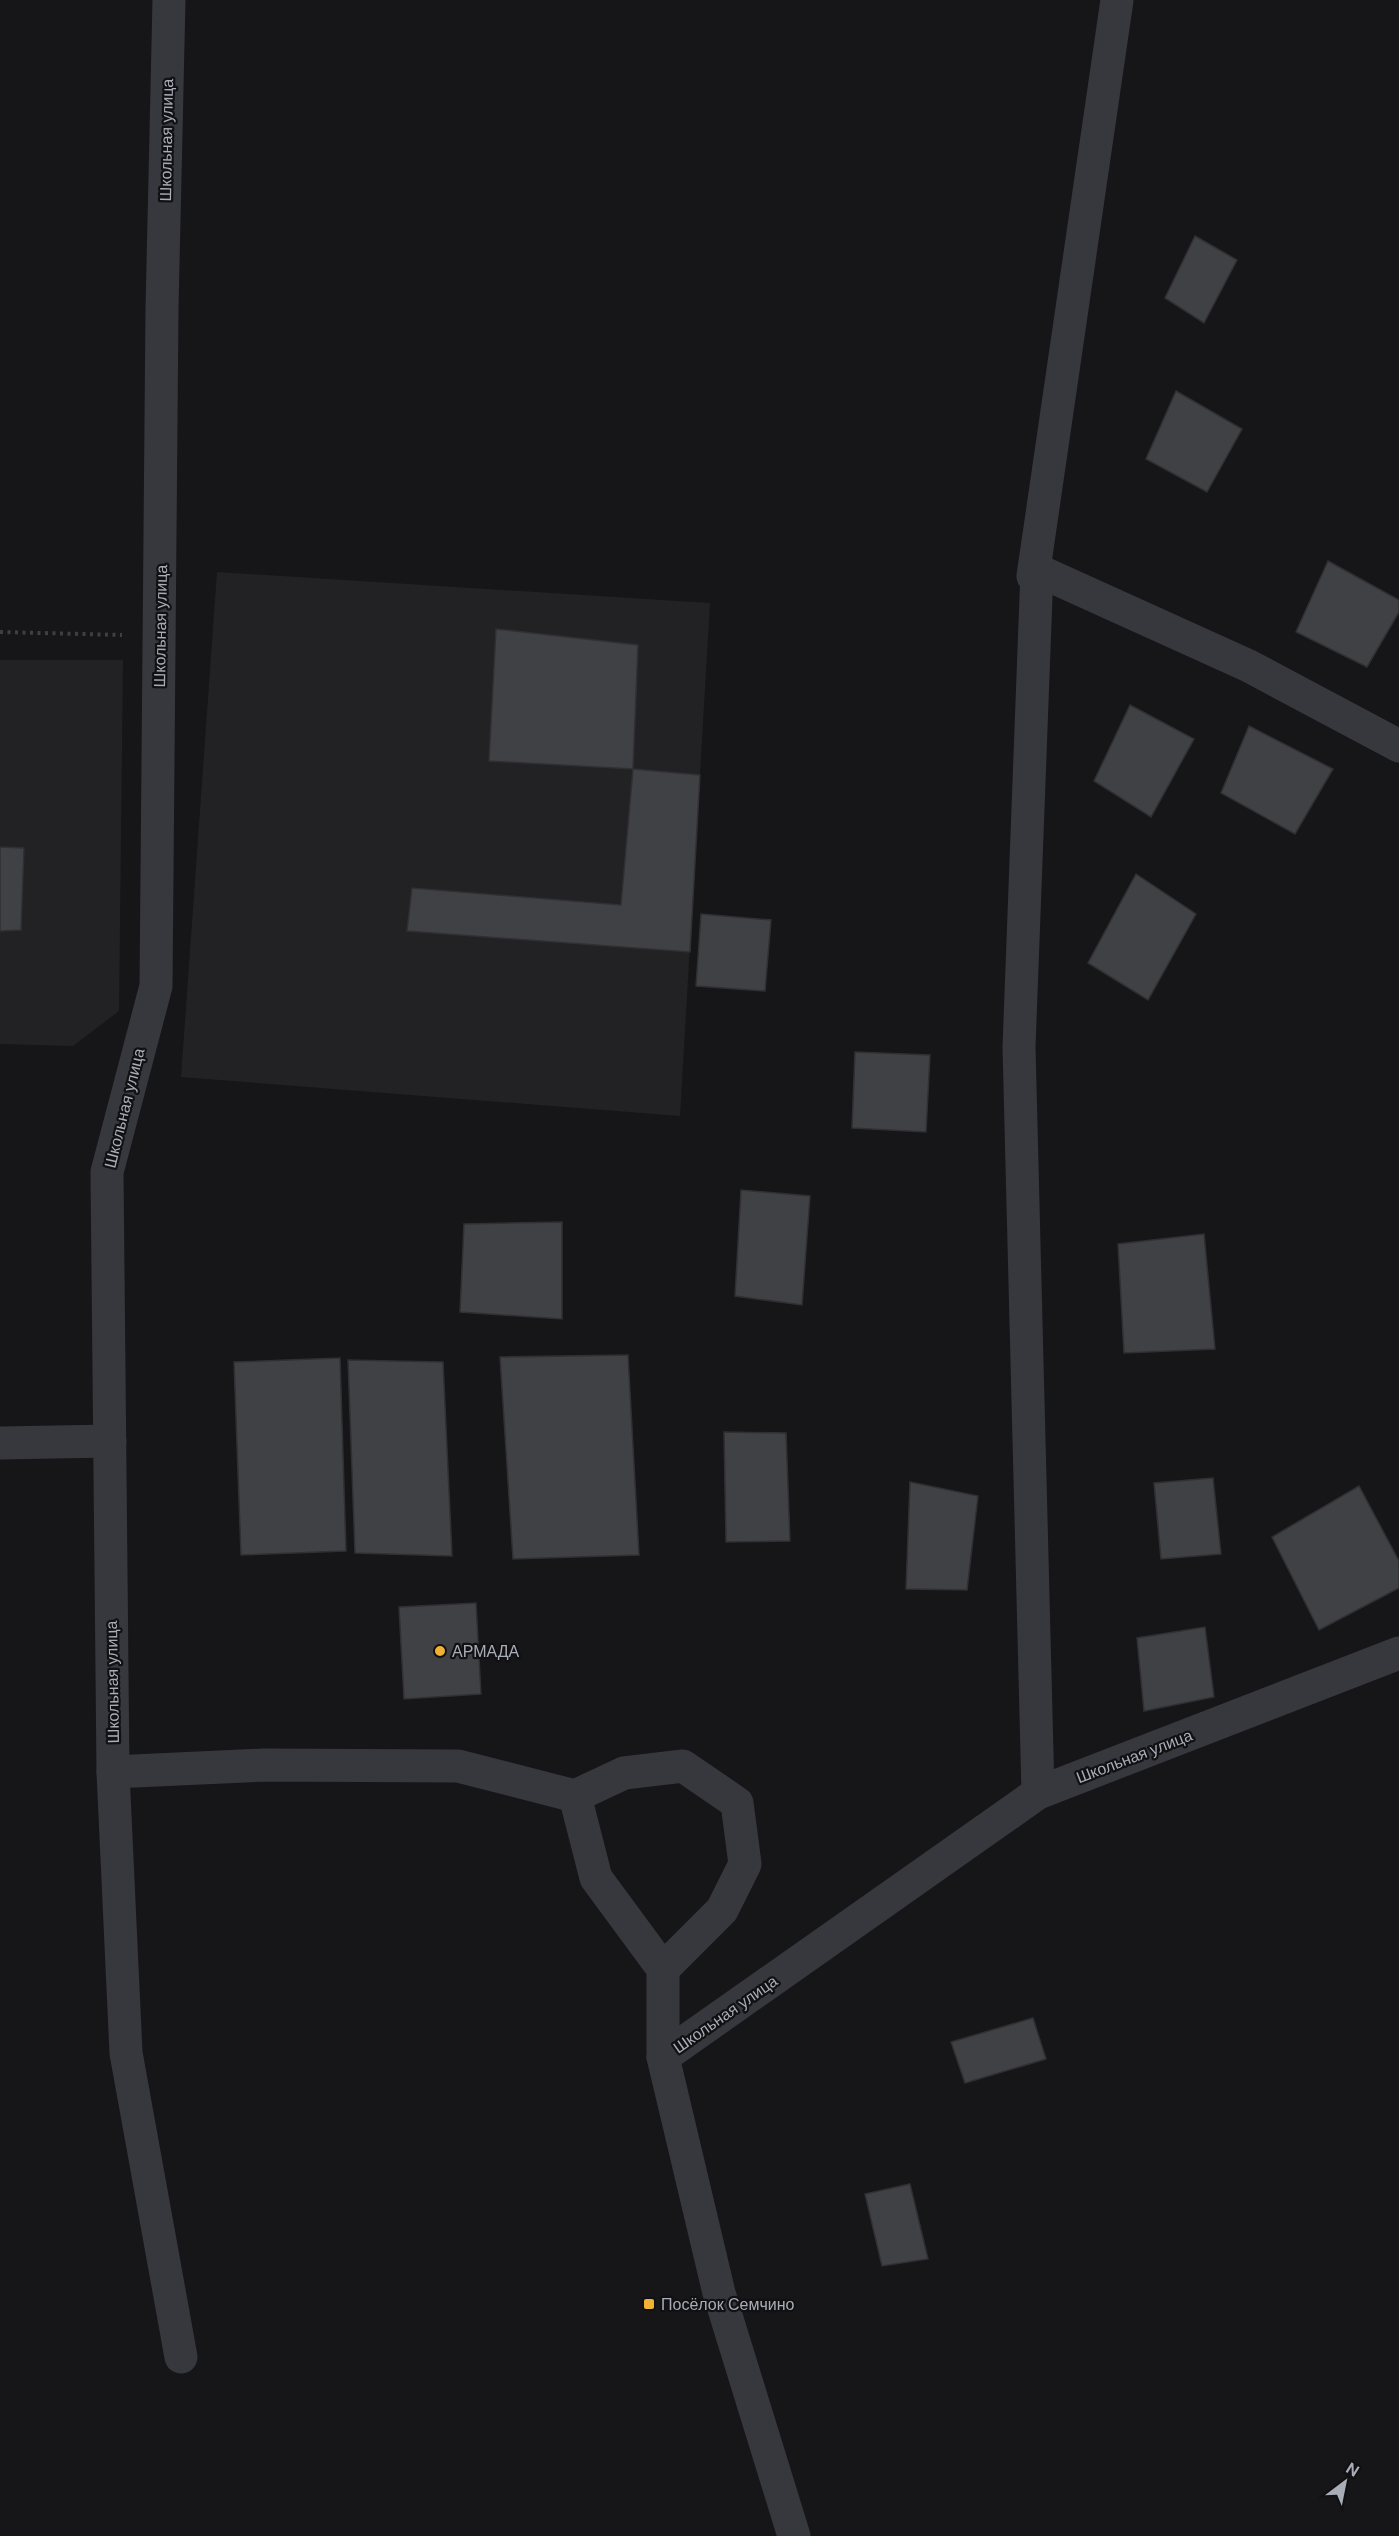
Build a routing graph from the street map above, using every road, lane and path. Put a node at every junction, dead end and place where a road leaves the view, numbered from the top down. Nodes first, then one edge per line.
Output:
1 (169, 0) edge
2 (1118, 0) edge
3 (1037, 570) junction
4 (0, 632) edge
5 (160, 636) junction
6 (1399, 746) edge
7 (110, 1441) junction
8 (0, 1443) edge
9 (1399, 1653) edge
10 (113, 1772) junction
11 (1038, 1793) junction
12 (575, 1796) junction
13 (663, 1969) junction
14 (663, 2057) junction
15 (181, 2357) dead end
16 (794, 2536) edge

1 - 5 street, Школьная улица
2 - 3 street
3 - 6 street
3 - 11 street
4 - 5 path
5 - 7 street, Школьная улица
7 - 8 street
7 - 10 street, Школьная улица
9 - 11 street, Школьная улица
10 - 12 street
10 - 15 street, Школьная улица
11 - 14 street, Школьная улица
12 - 13 street
12 - 13 street
13 - 14 street, Школьная улица
14 - 16 street

